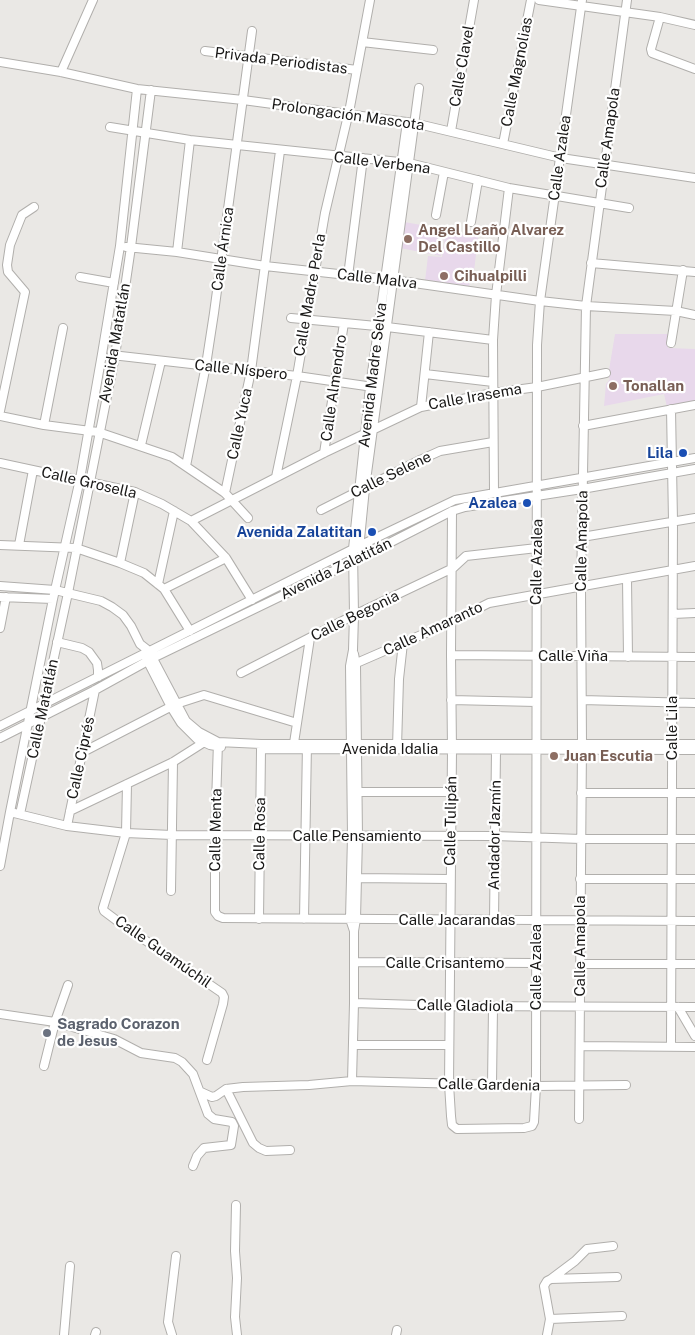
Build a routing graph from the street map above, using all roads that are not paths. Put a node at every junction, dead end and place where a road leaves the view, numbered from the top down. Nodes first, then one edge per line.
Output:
1 (94, 0) edge
2 (370, 0) edge
3 (474, 0) edge
4 (531, 0) edge
5 (539, 0) edge
6 (627, 0) edge
7 (581, 2) edge
8 (626, 12) junction
9 (660, 17) junction
10 (695, 26) edge
11 (252, 31) dead end
12 (362, 42) junction
13 (433, 50) dead end
14 (205, 51) dead end
15 (249, 57) junction
16 (0, 62) edge
17 (695, 69) edge
18 (357, 70) junction
19 (61, 72) junction
20 (419, 88) dead end
21 (137, 89) junction
22 (151, 90) junction
23 (243, 100) junction
24 (347, 113) junction
25 (411, 122) junction
26 (110, 127) dead end
27 (133, 131) junction
28 (451, 131) junction
29 (145, 133) junction
30 (190, 140) junction
31 (503, 144) junction
32 (237, 146) junction
33 (280, 151) junction
34 (339, 157) junction
35 (363, 158) junction
36 (560, 158) junction
37 (405, 163) junction
38 (604, 165) junction
39 (444, 172) junction
40 (695, 178) edge
41 (478, 180) junction
42 (509, 188) junction
43 (554, 197) junction
44 (599, 204) junction
45 (34, 207) dead end
46 (629, 208) dead end
47 (436, 215) dead end
48 (471, 222) dead end
49 (120, 246) junction
50 (131, 247) junction
51 (177, 252) junction
52 (221, 258) junction
53 (591, 263) junction
54 (265, 266) junction
55 (683, 270) junction
56 (314, 272) junction
57 (695, 272) edge
58 (348, 276) junction
59 (80, 277) dead end
60 (389, 280) junction
61 (114, 283) junction
62 (496, 295) junction
63 (540, 301) junction
64 (586, 306) junction
65 (676, 311) junction
66 (695, 314) edge
67 (291, 318) dead end
68 (306, 320) junction
69 (344, 323) junction
70 (378, 326) junction
71 (387, 327) junction
72 (63, 328) dead end
73 (429, 332) junction
74 (493, 340) junction
75 (672, 343) dead end
76 (102, 354) junction
77 (115, 356) junction
78 (161, 361) junction
79 (206, 365) junction
80 (251, 371) junction
81 (4, 372) edge
82 (606, 373) dead end
83 (425, 374) junction
84 (296, 376) junction
85 (584, 377) junction
86 (335, 382) junction
87 (493, 382) junction
88 (375, 387) junction
89 (538, 387) junction
90 (493, 392) junction
91 (695, 405) edge
92 (421, 406) junction
93 (671, 409) junction
94 (0, 410) edge
95 (0, 416) edge
96 (44, 425) junction
97 (583, 426) junction
98 (373, 429) junction
99 (88, 431) junction
100 (98, 432) junction
101 (365, 433) junction
102 (493, 442) junction
103 (141, 445) junction
104 (324, 453) junction
105 (695, 458) edge
106 (0, 463) edge
107 (673, 463) junction
108 (186, 466) junction
109 (695, 469) edge
110 (33, 470) junction
111 (673, 473) junction
112 (276, 477) junction
113 (582, 478) junction
114 (80, 479) junction
115 (89, 481) junction
116 (537, 485) junction
117 (582, 489) junction
118 (362, 490) junction
119 (135, 492) junction
120 (225, 493) junction
121 (494, 493) junction
122 (537, 495) junction
123 (232, 500) junction
124 (322, 510) dead end
125 (174, 511) junction
126 (452, 511) junction
127 (248, 518) dead end
128 (695, 518) edge
129 (190, 521) junction
130 (673, 522) junction
131 (582, 537) junction
132 (0, 545) edge
133 (19, 545) junction
134 (65, 546) junction
135 (356, 547) junction
136 (76, 548) junction
137 (537, 548) junction
138 (452, 554) junction
139 (466, 556) junction
140 (226, 558) junction
141 (120, 562) junction
142 (355, 563) junction
143 (695, 566) edge
144 (453, 568) junction
145 (673, 570) junction
146 (627, 579) junction
147 (0, 586) edge
148 (161, 586) junction
149 (581, 587) junction
150 (55, 590) junction
151 (68, 593) junction
152 (536, 595) junction
153 (3, 597) edge
154 (53, 599) junction
155 (252, 600) junction
156 (695, 613) edge
157 (673, 614) junction
158 (354, 615) junction
159 (451, 622) junction
160 (0, 628) edge
161 (190, 631) junction
162 (310, 638) junction
163 (57, 642) junction
164 (403, 644) junction
165 (451, 655) junction
166 (148, 656) junction
167 (536, 656) junction
168 (582, 656) junction
169 (628, 657) junction
170 (695, 657) edge
171 (673, 658) junction
172 (353, 665) junction
173 (241, 673) dead end
174 (98, 677) junction
175 (95, 690) junction
176 (451, 700) junction
177 (582, 700) junction
178 (536, 702) junction
179 (672, 703) junction
180 (695, 703) edge
181 (44, 704) junction
182 (174, 706) junction
183 (32, 710) junction
184 (41, 717) junction
185 (29, 723) junction
186 (297, 723) junction
187 (0, 726) edge
188 (0, 738) edge
189 (206, 740) junction
190 (294, 743) junction
191 (218, 744) junction
192 (695, 744) edge
193 (306, 746) junction
194 (354, 746) junction
195 (397, 746) junction
196 (452, 746) junction
197 (536, 746) junction
198 (582, 746) junction
199 (672, 747) junction
200 (261, 749) junction
201 (496, 750) junction
202 (695, 750) edge
203 (83, 752) junction
204 (173, 762) junction
205 (127, 784) junction
206 (357, 792) junction
207 (452, 792) junction
208 (581, 793) junction
209 (672, 793) junction
210 (695, 793) edge
211 (70, 811) junction
212 (10, 812) junction
213 (20, 814) junction
214 (67, 826) junction
215 (126, 833) junction
216 (172, 835) junction
217 (215, 835) junction
218 (260, 836) junction
219 (306, 836) junction
220 (355, 836) junction
221 (450, 836) junction
222 (495, 836) junction
223 (535, 838) junction
224 (695, 838) edge
225 (581, 840) junction
226 (672, 840) junction
227 (2, 848) edge
228 (0, 866) edge
229 (357, 878) junction
230 (695, 878) edge
231 (450, 879) junction
232 (671, 879) junction
233 (580, 880) junction
234 (171, 891) dead end
235 (218, 916) joint
236 (259, 919) junction
237 (304, 919) junction
238 (353, 919) junction
239 (450, 920) junction
240 (494, 920) junction
241 (535, 920) junction
242 (580, 921) junction
243 (671, 921) junction
244 (695, 921) edge
245 (354, 962) junction
246 (536, 963) junction
247 (450, 964) junction
248 (580, 964) junction
249 (671, 964) junction
250 (695, 964) edge
251 (68, 985) dead end
252 (354, 1003) junction
253 (449, 1006) junction
254 (580, 1006) junction
255 (493, 1007) junction
256 (536, 1007) junction
257 (674, 1007) junction
258 (695, 1007) edge
259 (0, 1014) edge
260 (55, 1022) junction
261 (695, 1036) edge
262 (353, 1045) junction
263 (449, 1045) junction
264 (580, 1046) junction
265 (670, 1046) junction
266 (695, 1047) edge
267 (207, 1060) dead end
268 (44, 1066) dead end
269 (352, 1081) junction
270 (449, 1084) junction
271 (492, 1085) junction
272 (626, 1085) dead end
273 (536, 1086) junction
274 (579, 1086) junction
275 (226, 1089) junction
276 (201, 1092) junction
277 (579, 1119) dead end
278 (532, 1126) joint
279 (290, 1150) dead end
280 (193, 1166) dead end
281 (236, 1205) dead end
282 (613, 1246) dead end
283 (176, 1256) dead end
284 (70, 1266) dead end
285 (617, 1277) dead end
286 (549, 1280) junction
287 (622, 1316) dead end
288 (550, 1319) junction
289 (64, 1335) edge
290 (172, 1335) edge
291 (237, 1335) edge
292 (548, 1335) edge

1 - 19 street
2 - 12 street, Calle Madre Perla
3 - 28 street, Calle Clavel
4 - 31 street, Calle Magnolias
5 - 7 street
6 - 8 street, Calle Amapola
7 - 8 street
7 - 36 street, Calle Azalea
8 - 9 street
8 - 38 street, Calle Amapola
9 - 10 street
9 - 17 street
11 - 15 street, Calle Árnica
12 - 13 street
12 - 18 street, Calle Madre Perla
14 - 15 street, Privada Periodistas
15 - 18 street, Privada Periodistas
15 - 23 street, Calle Árnica
16 - 19 street, Prolongación Mascota
18 - 24 street, Calle Madre Perla
19 - 21 street, Prolongación Mascota
20 - 25 street, Avenida Madre Selva
21 - 22 street, Prolongación Mascota
21 - 27 street, Avenida Matatlán
22 - 23 street, Prolongación Mascota
22 - 29 street, Avenida Matatlán
23 - 24 street, Prolongación Mascota
23 - 32 street, Calle Árnica
24 - 25 street, Prolongación Mascota
24 - 34 street, Calle Madre Perla
25 - 28 street, Prolongación Mascota
25 - 37 street, Avenida Madre Selva
26 - 27 street, Calle Verbena
27 - 29 street, Calle Verbena
27 - 49 street, Avenida Matatlán
28 - 31 street, Prolongación Mascota
29 - 30 street, Calle Verbena
29 - 50 street, Avenida Matatlán
30 - 32 street, Calle Verbena
30 - 51 street
31 - 36 street, Prolongación Mascota
32 - 33 street, Calle Verbena
32 - 52 street, Calle Árnica
33 - 34 street, Calle Verbena
33 - 54 street, Calle Yuca
34 - 35 street, Calle Verbena
34 - 56 street, Calle Madre Perla
35 - 37 street, Calle Verbena
35 - 58 street
36 - 38 street, Prolongación Mascota
36 - 43 street, Calle Azalea
37 - 39 street, Calle Verbena
37 - 60 street, Avenida Madre Selva
38 - 40 street, Prolongación Mascota
38 - 44 street, Calle Amapola
39 - 41 street, Calle Verbena
39 - 47 street
41 - 42 street, Calle Verbena
41 - 48 street
42 - 43 street, Calle Verbena
42 - 62 street
43 - 44 street, Calle Verbena
43 - 63 street, Calle Azalea
44 - 46 street, Calle Verbena
44 - 53 street, Calle Amapola
45 - 81 street
49 - 50 street, Calle Malva
49 - 61 street, Avenida Matatlán
50 - 51 street, Calle Malva
50 - 77 street, Avenida Matatlán
51 - 52 street, Calle Malva
52 - 54 street, Calle Malva
52 - 79 street, Calle Árnica
53 - 55 street
53 - 64 street, Calle Amapola
54 - 56 street, Calle Malva
54 - 80 street, Calle Yuca
55 - 57 street
55 - 65 street
56 - 58 street, Calle Malva
56 - 68 street, Calle Madre Perla
58 - 60 street, Calle Malva
59 - 61 street
60 - 62 street, Calle Malva
60 - 70 street, Avenida Madre Selva
60 - 71 street, Avenida Madre Selva
61 - 76 street, Avenida Matatlán
62 - 63 street, Calle Malva
62 - 74 street
63 - 64 street, Calle Malva
63 - 89 street, Calle Azalea
64 - 65 street, Calle Malva
64 - 85 street, Calle Amapola
65 - 66 street, Calle Malva
65 - 75 street
67 - 68 street
68 - 69 street
68 - 84 street, Calle Madre Perla
69 - 70 street
69 - 86 street, Calle Almendro
70 - 71 street
70 - 88 street, Avenida Madre Selva
71 - 73 street
71 - 88 street, Avenida Madre Selva
72 - 96 street
73 - 74 street
73 - 83 street
74 - 87 street
76 - 77 street, Calle Níspero
76 - 99 street, Avenida Matatlán
77 - 78 street, Calle Níspero
77 - 100 street, Avenida Matatlán
78 - 79 street, Calle Níspero
78 - 103 street
79 - 80 street, Calle Níspero
79 - 108 street, Calle Árnica
80 - 84 street, Calle Níspero
80 - 120 street, Calle Yuca
81 - 94 street
82 - 85 street, Calle Irasema
83 - 87 street
83 - 92 street
84 - 86 street, Calle Níspero
84 - 112 street, Calle Madre Perla
85 - 89 street, Calle Irasema
85 - 97 street, Calle Amapola
86 - 88 street, Calle Níspero
86 - 104 street, Calle Almendro
87 - 90 street
88 - 98 street, Avenida Madre Selva
88 - 101 street, Avenida Madre Selva
89 - 90 street, Calle Irasema
89 - 116 street, Calle Azalea
90 - 92 street, Calle Irasema
90 - 102 street
91 - 93 street
92 - 98 street, Calle Irasema
93 - 97 street
93 - 107 street, Calle Lila
95 - 96 street
96 - 99 street
97 - 113 street, Calle Amapola
98 - 101 street, Calle Irasema
98 - 118 street, Avenida Madre Selva
99 - 100 street
99 - 114 street, Avenida Matatlán
100 - 103 street
100 - 115 street, Avenida Matatlán
101 - 104 street, Calle Irasema
101 - 118 street, Avenida Madre Selva
102 - 118 street, Calle Selene
102 - 121 street
103 - 108 street
104 - 112 street, Calle Irasema
105 - 107 street, Avenida Zalatitán
106 - 110 street, Calle Grosella
107 - 111 street, Calle Lila
107 - 113 street, Avenida Zalatitán
108 - 120 street
109 - 111 street, Avenida Zalatitán
110 - 114 street, Calle Grosella
110 - 133 street
111 - 117 street, Avenida Zalatitán
111 - 130 street, Calle Lila
112 - 123 street, Calle Irasema
113 - 116 street, Avenida Zalatitán
113 - 117 street, Calle Amapola
114 - 115 street, Calle Grosella
114 - 134 street, Avenida Matatlán
115 - 119 street, Calle Grosella
115 - 136 street, Avenida Matatlán
116 - 121 street, Avenida Zalatitán
116 - 122 street, Calle Azalea
117 - 122 street, Avenida Zalatitán
117 - 131 street, Calle Amapola
118 - 124 street, Calle Selene
118 - 135 street, Avenida Madre Selva
119 - 125 street, Calle Grosella
119 - 141 street
120 - 123 street
121 - 135 street, Avenida Zalatitán
122 - 126 street, Avenida Zalatitán
122 - 137 street, Calle Azalea
123 - 127 street
123 - 129 street, Calle Irasema
125 - 129 street, Calle Grosella
125 - 148 street
126 - 138 street, Calle Tulipán
126 - 142 street, Avenida Zalatitán
128 - 130 street
129 - 140 street, Calle Grosella
130 - 131 street
130 - 145 street, Calle Lila
131 - 149 street, Calle Amapola
132 - 133 street
133 - 134 street
134 - 136 street
134 - 150 street, Avenida Matatlán
135 - 142 street, Avenida Madre Selva
135 - 155 street, Avenida Zalatitán
136 - 141 street
136 - 151 street, Avenida Matatlán
137 - 139 street
137 - 152 street, Calle Azalea
138 - 139 street
138 - 144 street, Calle Tulipán
139 - 144 street, Calle Begonia
140 - 148 street
140 - 155 street, Calle Grosella
141 - 148 street
142 - 158 street, Avenida Madre Selva
142 - 166 street, Avenida Zalatitán
143 - 145 street, Calle Amaranto
144 - 158 street, Calle Begonia
144 - 159 street, Calle Tulipán
145 - 146 street, Calle Amaranto
145 - 157 street, Calle Lila
146 - 149 street, Calle Amaranto
146 - 169 street
147 - 150 street
148 - 161 street
149 - 152 street, Calle Amaranto
149 - 168 street, Calle Amapola
150 - 151 street
150 - 154 street, Calle Matatlán
151 - 163 street, Calle Matatlán
151 - 166 street
152 - 159 street, Calle Amaranto
152 - 167 street, Calle Azalea
153 - 154 street
153 - 160 street
154 - 183 street, Calle Matatlán
155 - 161 street, Avenida Zalatitán
156 - 157 street
157 - 171 street, Calle Lila
158 - 162 street, Calle Begonia
158 - 172 street, Avenida Madre Selva
159 - 164 street, Calle Amaranto
159 - 165 street, Calle Tulipán
161 - 166 street, Avenida Zalatitán
162 - 173 street, Calle Begonia
162 - 186 street
163 - 174 street
163 - 181 street, Calle Matatlán
164 - 172 street, Calle Amaranto
164 - 195 street
165 - 167 street, Calle Viña
165 - 176 street, Calle Tulipán
166 - 174 street, Avenida Zalatitán
166 - 175 street, Avenida Zalatitán
166 - 182 street, Avenida Idalia
167 - 168 street, Calle Viña
167 - 178 street, Calle Azalea
168 - 169 street, Calle Viña
168 - 177 street, Calle Amapola
169 - 171 street, Calle Viña
170 - 171 street, Calle Viña
171 - 179 street, Calle Lila
172 - 194 street, Avenida Madre Selva
174 - 181 street, Avenida Zalatitán
175 - 184 street, Avenida Zalatitán
175 - 203 street, Calle Ciprés
176 - 178 street
176 - 196 street, Calle Tulipán
177 - 179 street
177 - 198 street, Calle Amapola
178 - 197 street, Calle Azalea
179 - 180 street
179 - 199 street, Calle Lila
181 - 183 street, Avenida Zalatitán
181 - 184 street, Calle Matatlán
182 - 186 street
182 - 189 street, Avenida Idalia
182 - 203 street
183 - 185 street, Calle Matatlán
183 - 187 street, Avenida Zalatitán
184 - 185 street, Avenida Zalatitán
184 - 213 street, Calle Matatlán
185 - 188 street, Avenida Zalatitán
185 - 212 street, Calle Matatlán
186 - 190 street
189 - 191 street, Avenida Idalia
189 - 204 street
190 - 191 street, Avenida Idalia
190 - 193 street, Avenida Idalia
191 - 200 street, Avenida Idalia
191 - 217 street, Calle Menta
192 - 199 street, Avenida Idalia
193 - 194 street, Avenida Idalia
193 - 200 street, Avenida Idalia
193 - 219 street
194 - 195 street, Avenida Idalia
194 - 206 street, Avenida Madre Selva
194 - 220 street, Avenida Madre Selva
195 - 196 street, Avenida Idalia
196 - 197 street, Avenida Idalia
196 - 201 street, Avenida Idalia
196 - 207 street, Calle Tulipán
197 - 198 street, Avenida Idalia
197 - 201 street, Avenida Idalia
197 - 223 street, Calle Azalea
198 - 199 street, Avenida Idalia
198 - 208 street, Calle Amapola
199 - 202 street, Avenida Idalia
199 - 209 street, Calle Lila
200 - 218 street, Calle Rosa
201 - 222 street, Andador Jazmín
203 - 211 street, Calle Ciprés
204 - 205 street
204 - 216 street
205 - 211 street
205 - 215 street, Calle Guamúchil
206 - 207 street
206 - 220 street, Avenida Madre Selva
207 - 221 street, Calle Tulipán
208 - 209 street
208 - 225 street, Calle Amapola
209 - 210 street
209 - 226 street, Calle Lila
211 - 214 street, Calle Ciprés
212 - 213 street
212 - 227 street, Calle Matatlán
213 - 214 street, Calle Pensamiento
214 - 215 street, Calle Pensamiento
215 - 216 street, Calle Pensamiento
215 - 267 street, Calle Guamúchil
216 - 217 street, Calle Pensamiento
216 - 234 street
217 - 218 street, Calle Pensamiento
217 - 235 street, Calle Menta
218 - 219 street, Calle Pensamiento
218 - 236 street, Calle Rosa
219 - 220 street, Calle Pensamiento
219 - 237 street
220 - 221 street, Calle Pensamiento
220 - 229 street, Avenida Madre Selva
220 - 238 street, Avenida Madre Selva
221 - 222 street, Calle Pensamiento
221 - 231 street, Calle Tulipán
222 - 223 street, Calle Pensamiento
222 - 240 street, Andador Jazmín
223 - 225 street, Calle Pensamiento
223 - 241 street, Calle Azalea
224 - 226 street, Calle Pensamiento
225 - 226 street, Calle Pensamiento
225 - 233 street, Calle Amapola
226 - 232 street, Calle Lila
227 - 228 street, Calle Matatlán
229 - 231 street
229 - 238 street, Avenida Madre Selva
230 - 232 street
231 - 239 street, Calle Tulipán
232 - 233 street
232 - 243 street, Calle Lila
233 - 242 street, Calle Amapola
235 - 236 street, Calle Jacarandas
236 - 237 street, Calle Jacarandas
237 - 238 street, Calle Jacarandas
238 - 239 street, Calle Jacarandas
238 - 245 street, Avenida Madre Selva
239 - 240 street, Calle Jacarandas
239 - 247 street, Calle Tulipán
240 - 241 street, Calle Jacarandas
241 - 242 street, Calle Jacarandas
241 - 246 street, Calle Azalea
242 - 243 street, Calle Jacarandas
242 - 248 street, Calle Amapola
243 - 244 street, Calle Jacarandas
243 - 249 street, Calle Lila
245 - 247 street, Calle Crisantemo
245 - 252 street, Avenida Madre Selva
246 - 247 street, Calle Crisantemo
246 - 256 street, Calle Azalea
247 - 253 street, Calle Tulipán
248 - 249 street
248 - 254 street, Calle Amapola
249 - 250 street
249 - 257 street, Calle Lila
251 - 260 street
252 - 253 street, Calle Gladiola
252 - 262 street, Avenida Madre Selva
253 - 255 street, Calle Gladiola
253 - 263 street, Calle Tulipán
254 - 256 street, Calle Gladiola
254 - 257 street, Calle Gladiola
254 - 264 street, Calle Amapola
255 - 256 street, Calle Gladiola
255 - 271 street
256 - 273 street, Calle Azalea
257 - 258 street, Calle Gladiola
257 - 261 street
257 - 265 street, Calle Lila
259 - 260 street
260 - 268 street
260 - 276 street
262 - 263 street
262 - 269 street, Avenida Madre Selva
263 - 270 street, Calle Tulipán
264 - 265 street
264 - 274 street, Calle Amapola
265 - 266 street
269 - 270 street, Calle Gardenia
269 - 275 street, Calle Gardenia
270 - 271 street, Calle Gardenia
270 - 278 street, Calle Tulipán
271 - 273 street, Calle Gardenia
272 - 274 street, Calle Gardenia
273 - 274 street, Calle Gardenia
273 - 278 street, Calle Azalea
274 - 277 street, Calle Amapola
275 - 276 street, Calle Gardenia
275 - 279 street
276 - 280 street
281 - 291 street
282 - 286 street
283 - 290 street
284 - 289 street
285 - 286 street
286 - 288 street
287 - 288 street
288 - 292 street

